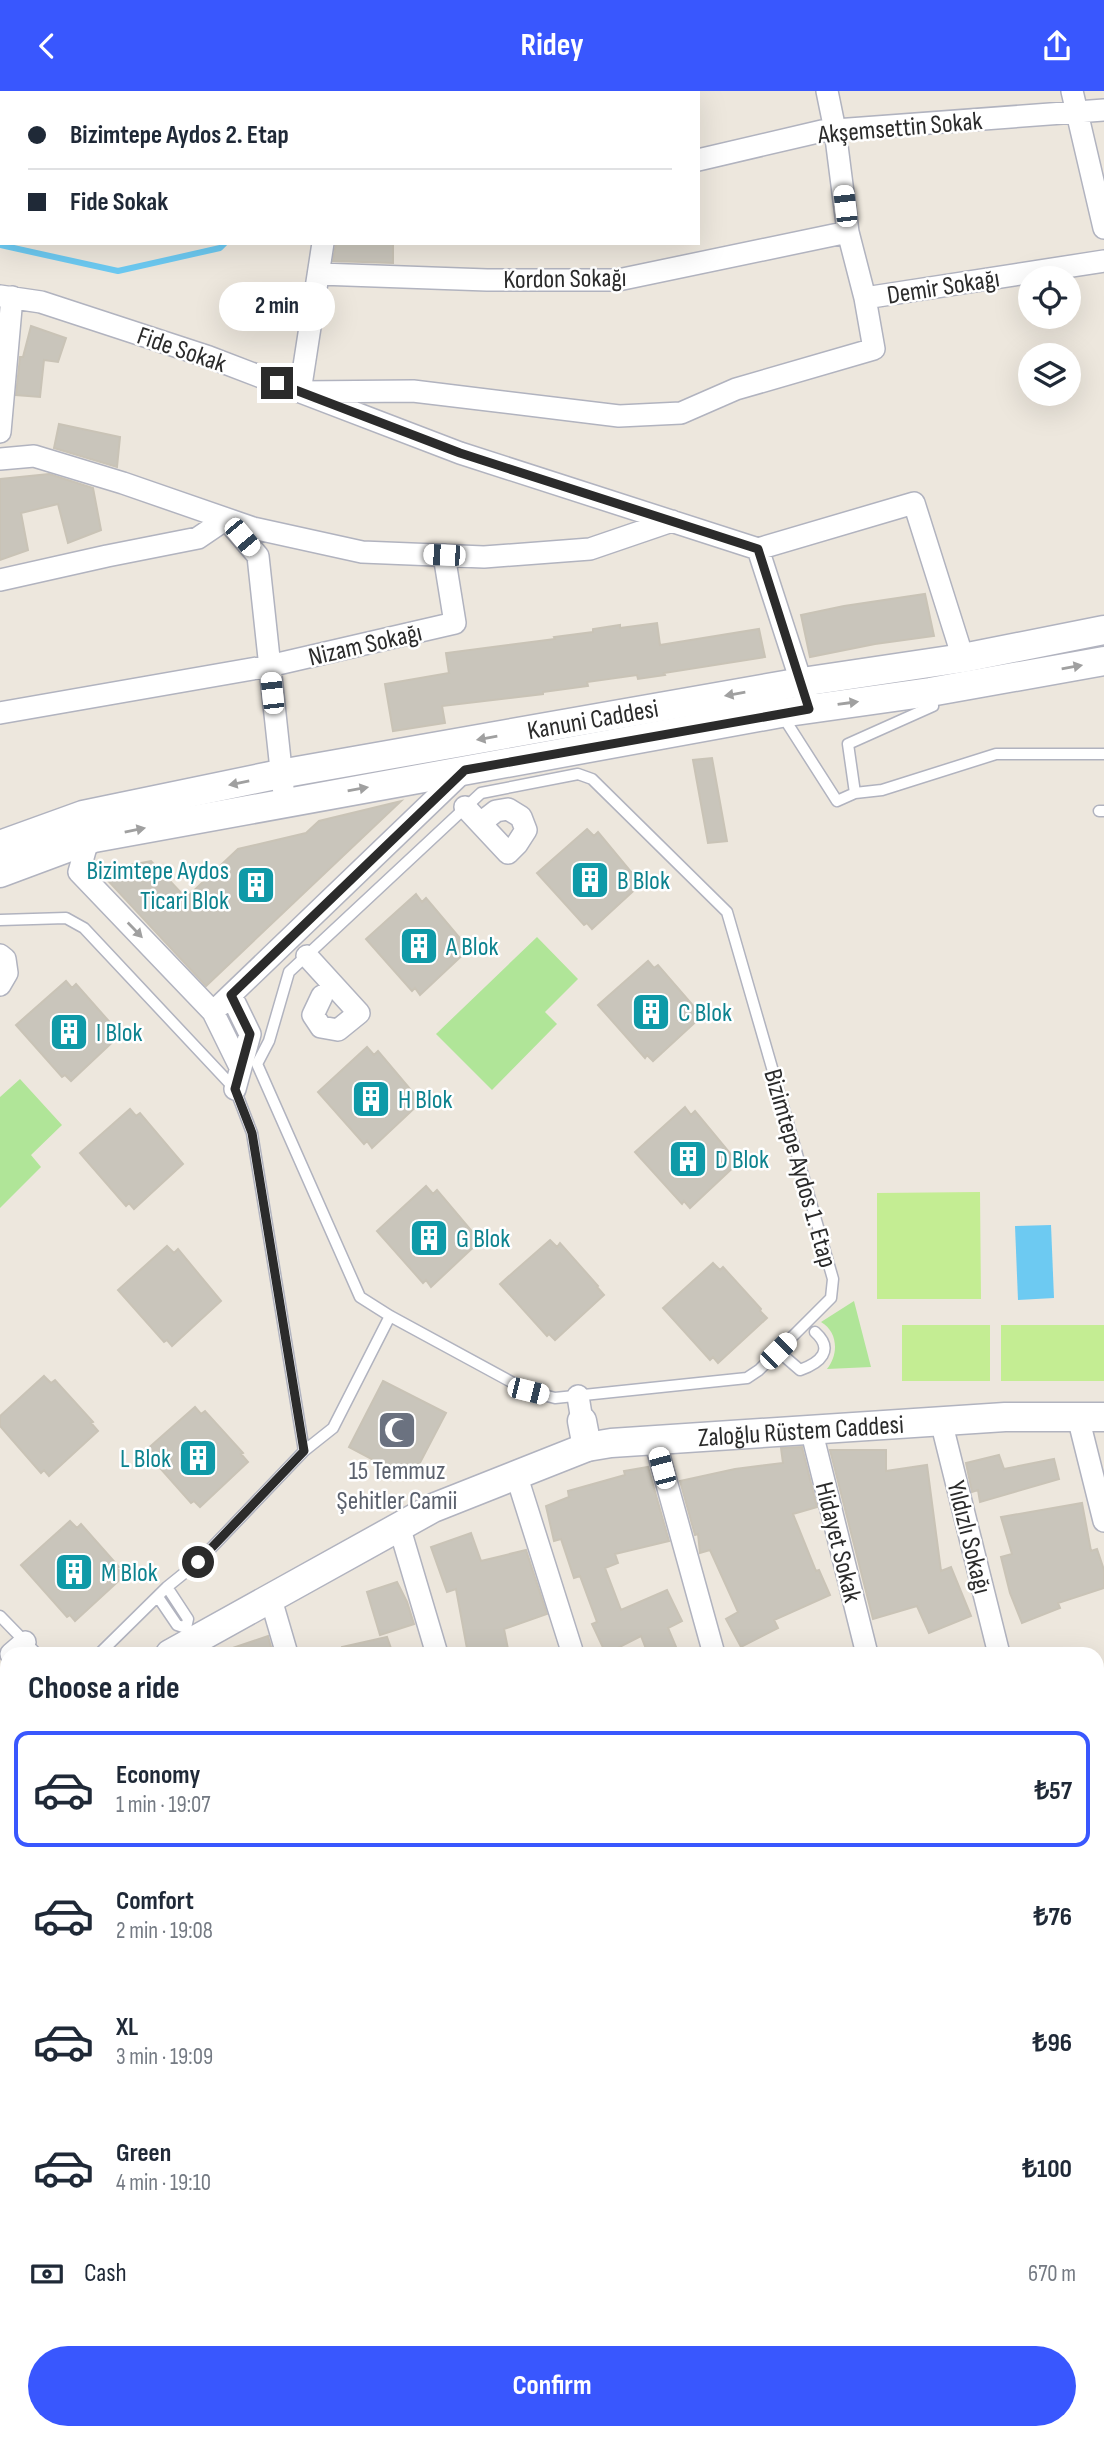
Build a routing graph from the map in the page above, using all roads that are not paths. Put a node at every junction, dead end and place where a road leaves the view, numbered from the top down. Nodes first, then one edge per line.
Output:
1 (827, 91) edge
2 (1072, 91) edge
3 (1104, 110) edge
4 (1077, 113) junction
5 (835, 130) junction
6 (700, 160) edge
7 (1104, 228) edge
8 (848, 232) junction
9 (323, 245) edge
10 (1104, 261) edge
11 (320, 274) junction
12 (6, 297) edge
13 (865, 298) junction
14 (300, 391) junction
15 (0, 432) edge
16 (0, 459) edge
17 (226, 519) junction
18 (672, 521) junction
19 (758, 549) junction
20 (444, 555) junction
21 (0, 580) edge
22 (1104, 630) edge
23 (963, 658) junction
24 (1104, 661) edge
25 (269, 666) junction
26 (930, 692) junction
27 (806, 696) junction
28 (0, 713) edge
29 (781, 713) junction
30 (1104, 754) edge
31 (465, 770) junction
32 (283, 788) junction
33 (855, 793) junction
34 (465, 807) junction
35 (487, 818) dead end
36 (85, 828) junction
37 (0, 845) edge
38 (0, 873) edge
39 (0, 920) edge
40 (0, 955) edge
41 (307, 955) junction
42 (0, 985) edge
43 (231, 995) junction
44 (322, 996) dead end
45 (213, 1013) junction
46 (248, 1066) junction
47 (235, 1089) junction
48 (390, 1316) junction
49 (815, 1332) dead end
50 (778, 1351) junction
51 (1091, 1417) edge
52 (583, 1421) junction
53 (941, 1421) junction
54 (811, 1429) junction
55 (655, 1441) junction
56 (304, 1451) junction
57 (516, 1474) junction
58 (1104, 1521) edge
59 (399, 1526) junction
60 (167, 1587) junction
61 (158, 1597) junction
62 (270, 1597) junction
63 (0, 1616) edge
64 (183, 1633) edge
65 (22, 1647) edge
66 (106, 1647) edge
67 (286, 1647) edge
68 (435, 1647) edge
69 (571, 1647) edge
70 (712, 1647) edge
71 (865, 1647) edge
72 (997, 1647) edge

1 - 5 street
2 - 4 street
3 - 4 street, Akşemsettin Sokak
4 - 5 street, Akşemsettin Sokak
4 - 7 street
5 - 6 street, Akşemsettin Sokak
5 - 8 street
8 - 11 street, Kordon Sokağı
8 - 13 street
9 - 11 street
10 - 13 street, Demir Sokağı
11 - 14 street
12 - 14 street, Fide Sokak
12 - 15 street
13 - 14 street
14 - 18 street, Fide Sokak
16 - 17 street
17 - 20 street
17 - 21 street
17 - 25 street
18 - 19 street, Fide Sokak
18 - 20 street
19 - 23 street
19 - 27 street
20 - 25 street, Nizam Sokağı
22 - 23 street, Kanuni Caddesi
23 - 27 street, Kanuni Caddesi
26 -> 24 street, Kanuni Caddesi
25 - 28 street, Nizam Sokağı
25 - 32 street
27 -> 26 street, Kanuni Caddesi
26 - 33 lane
27 - 29 street, Kanuni Caddesi
27 -> 32 street, Kanuni Caddesi
29 - 31 street, Kanuni Caddesi
29 - 33 lane
30 - 33 lane
32 -> 31 street, Kanuni Caddesi
31 - 43 street
32 - 36 street, Kanuni Caddesi
34 - 35 street
34 - 41 lane, Bizimtepe Aydos 1. Etap
34 - 50 lane, Bizimtepe Aydos 1. Etap
36 - 37 street, Kanuni Caddesi
36 - 38 street, Kanuni Caddesi
36 -> 45 street
39 - 47 lane
40 - 42 street
41 - 44 street
41 - 46 lane, Bizimtepe Aydos 1. Etap
43 - 45 street
43 - 46 street
45 - 46 street
46 - 47 street
46 - 48 lane, Bizimtepe Aydos 1. Etap
47 - 56 lane
48 - 52 lane, Bizimtepe Aydos 1. Etap
48 - 56 lane
49 - 50 lane
50 - 52 lane, Bizimtepe Aydos 1. Etap
51 - 53 street, Zaloğlu Rüstem Caddesi
51 - 58 street
52 - 55 street, Zaloğlu Rüstem Caddesi
52 - 57 street, Zaloğlu Rüstem Caddesi
53 - 54 street, Zaloğlu Rüstem Caddesi
53 - 72 street, Yıldızlı Sokağı
54 - 55 street, Zaloğlu Rüstem Caddesi
54 - 71 street, Hidayet Sokak
55 - 70 street
56 - 60 lane
57 - 59 street, Zaloğlu Rüstem Caddesi
57 - 69 street
59 - 62 street, Zaloğlu Rüstem Caddesi
59 - 68 street
60 - 61 lane
60 - 64 lane
61 - 64 lane
61 - 66 lane
62 - 64 street, Zaloğlu Rüstem Caddesi
62 - 67 street
63 - 65 lane

